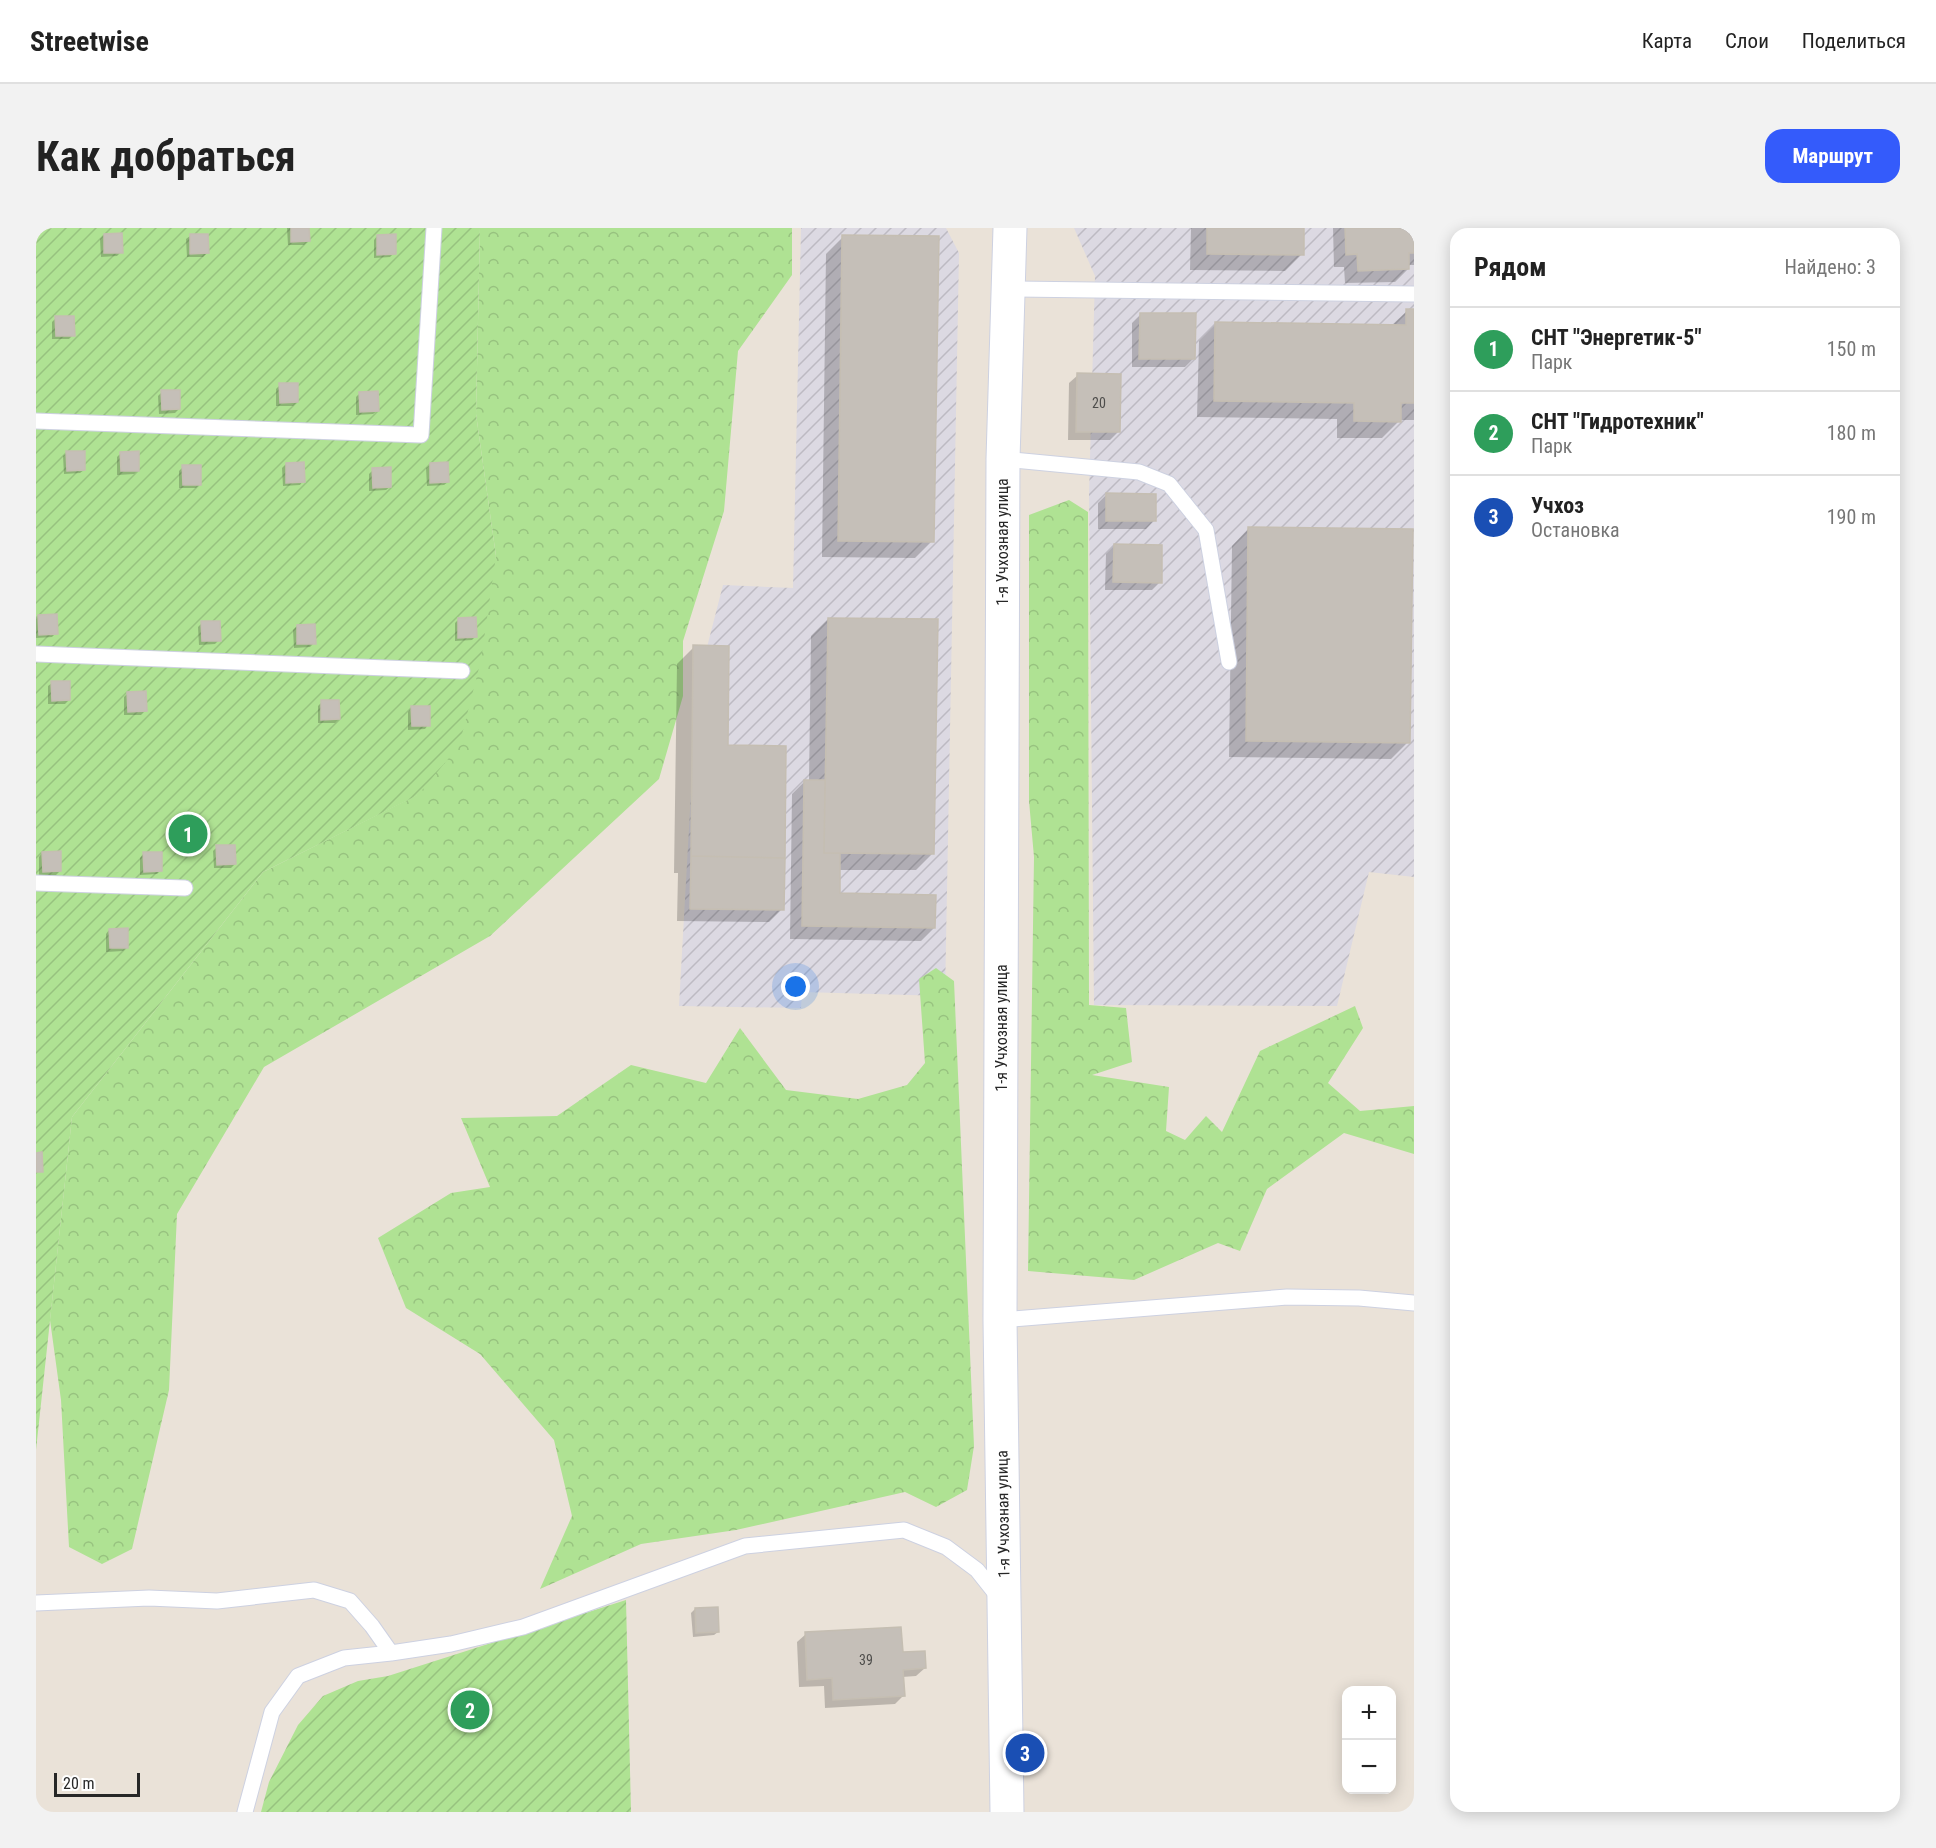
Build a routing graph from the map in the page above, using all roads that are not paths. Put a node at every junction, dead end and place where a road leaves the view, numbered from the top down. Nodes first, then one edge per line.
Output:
1 (434, 228) edge
2 (1005, 234) edge
3 (1007, 289) junction
4 (1414, 294) edge
5 (36, 421) edge
6 (1003, 459) junction
7 (36, 654) edge
8 (1229, 662) dead end
9 (462, 671) dead end
10 (36, 884) edge
11 (184, 888) dead end
12 (1414, 1304) edge
13 (1000, 1320) junction
14 (36, 1603) edge
15 (1004, 1604) junction
16 (391, 1653) junction
17 (245, 1812) edge
18 (1007, 1812) edge

1 - 5 lane
2 - 3 street, 1-я Учхозная улица
3 - 4 lane
3 - 6 street, 1-я Учхозная улица
6 - 8 lane
6 - 13 street, 1-я Учхозная улица
7 - 9 lane
10 - 11 lane
12 - 13 lane
13 - 15 street, 1-я Учхозная улица
14 - 16 lane
15 - 16 lane
15 - 18 street, 1-я Учхозная улица
16 - 17 lane

